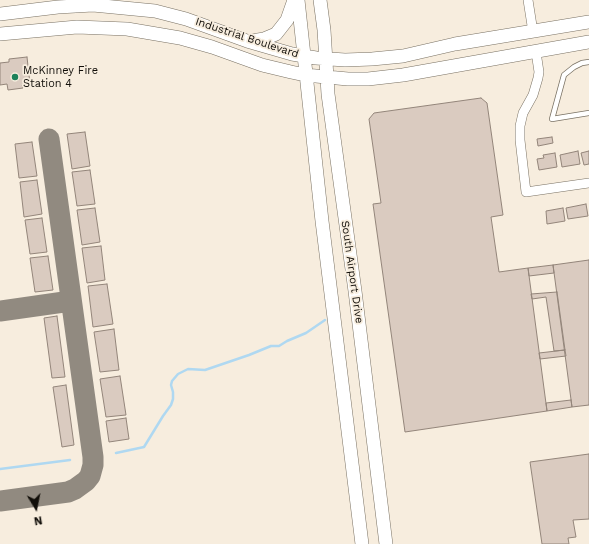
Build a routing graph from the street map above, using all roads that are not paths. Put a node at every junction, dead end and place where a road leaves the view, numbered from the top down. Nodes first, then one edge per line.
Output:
1 (294, 0) edge
2 (298, 0) edge
3 (320, 0) edge
4 (528, 0) edge
5 (0, 14) edge
6 (589, 22) edge
7 (533, 32) junction
8 (0, 34) edge
9 (247, 41) junction
10 (589, 42) edge
11 (536, 52) junction
12 (304, 56) junction
13 (326, 60) junction
14 (589, 62) edge
15 (305, 75) junction
16 (327, 78) junction
17 (589, 113) edge
18 (589, 183) edge
19 (362, 544) edge
20 (386, 544) edge

1 - 9 main road
2 - 12 main road, South Airport Drive
3 - 13 main road, South Airport Drive
4 - 7 street
5 - 9 main road, Industrial Boulevard
6 - 7 main road, Industrial Boulevard
7 - 11 main road
7 - 13 main road, Industrial Boulevard
8 - 15 main road, Industrial Boulevard
9 - 12 main road, Industrial Boulevard
10 - 11 main road, Industrial Boulevard
11 - 16 main road, Industrial Boulevard
11 - 18 street
12 - 13 main road, Industrial Boulevard
12 - 15 main road, South Airport Drive
13 - 16 main road, South Airport Drive
14 - 17 lane
15 - 16 main road, Industrial Boulevard
15 - 19 main road, South Airport Drive
16 - 20 main road, South Airport Drive

